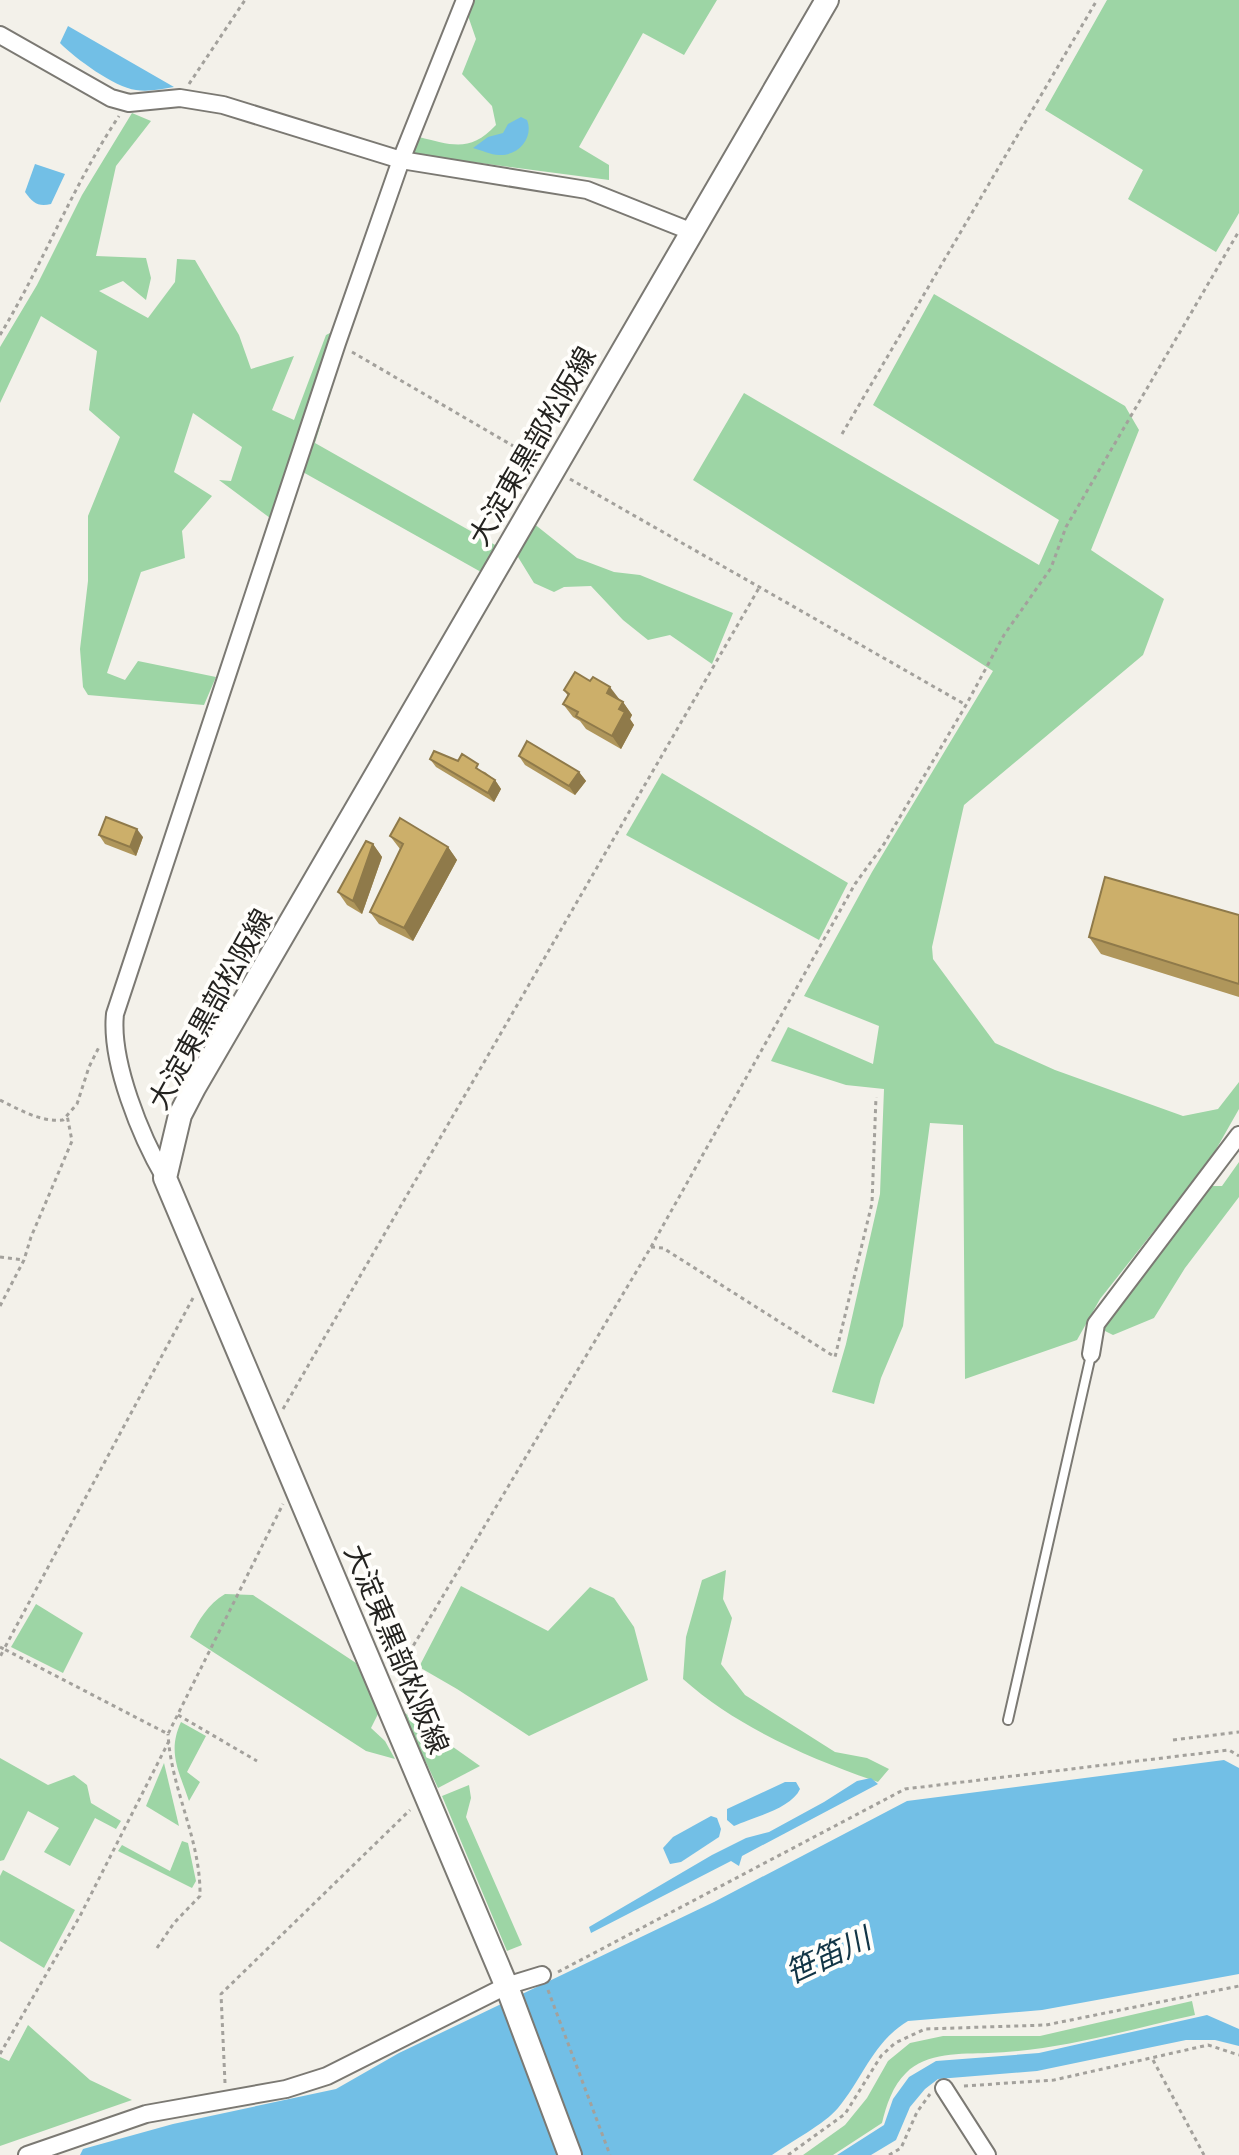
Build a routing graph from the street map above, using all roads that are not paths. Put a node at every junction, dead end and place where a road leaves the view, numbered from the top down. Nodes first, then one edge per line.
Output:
1 (465, 0) edge
2 (827, 0) edge
3 (0, 35) edge
4 (401, 160) junction
5 (690, 231) junction
6 (1239, 1135) edge
7 (165, 1178) junction
8 (1091, 1354) joint
9 (1008, 1720) dead end
10 (548, 1976) road end
11 (507, 1989) junction
12 (944, 2088) road end
13 (27, 2155) edge
14 (570, 2155) edge
15 (987, 2155) edge

1 - 4 street
2 - 5 main road, 大淀東黒部松阪線
3 - 4 street
4 - 5 street
4 - 7 street
5 - 7 main road, 大淀東黒部松阪線
6 - 8 street
7 - 11 main road, 大淀東黒部松阪線
8 - 9 lane
10 - 11 street
11 - 13 street
11 - 14 main road, 大淀東黒部松阪線
12 - 15 street

